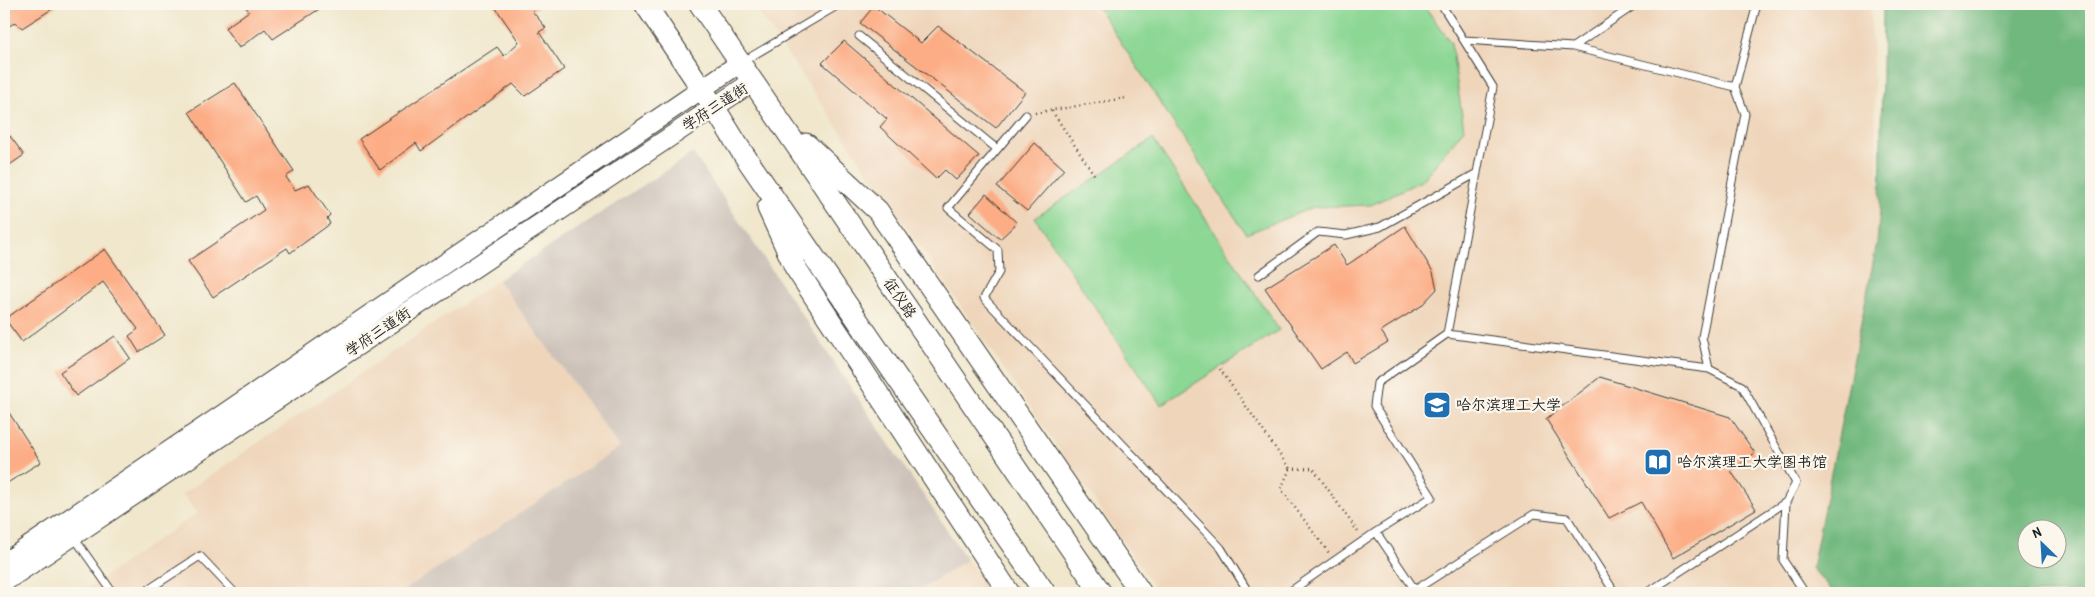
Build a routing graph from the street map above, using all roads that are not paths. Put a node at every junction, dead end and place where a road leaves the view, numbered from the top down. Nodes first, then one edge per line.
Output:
1 (644, 4) edge
2 (700, 4) edge
3 (840, 4) edge
4 (1441, 4) edge
5 (1636, 4) edge
6 (1756, 4) edge
7 (858, 36) dead end
8 (1464, 40) junction
9 (1573, 47) junction
10 (740, 63) junction
11 (752, 82) junction
12 (1735, 87) junction
13 (701, 88) junction
14 (714, 107) junction
15 (1026, 115) road end
16 (780, 122) junction
17 (740, 149) junction
18 (997, 149) junction
19 (1477, 173) junction
20 (1259, 275) dead end
21 (1447, 334) junction
22 (1709, 369) junction
23 (1786, 502) junction
24 (1376, 532) junction
25 (72, 535) junction
26 (4, 577) edge
27 (113, 593) edge
28 (143, 593) edge
29 (235, 593) edge
30 (1009, 593) edge
31 (1045, 593) edge
32 (1101, 593) edge
33 (1141, 593) edge
34 (1249, 593) edge
35 (1288, 593) edge
36 (1615, 593) edge
37 (1647, 593) edge
38 (1805, 593) edge

1 - 13 main road
2 - 10 main road, 征仪路
3 - 10 lane
4 - 8 lane
5 - 9 lane
6 - 12 lane
7 - 18 lane
8 - 9 lane
8 - 19 lane
9 - 12 lane
10 - 11 main road, 征仪路
10 - 13 main road, 学府三道街
11 - 14 main road, 学府三道街
11 - 16 main road, 征仪路
12 - 22 lane
13 - 14 main road
13 - 26 main road, 学府三道街
14 - 17 main road
14 - 25 main road, 学府三道街
15 - 18 lane
16 - 32 main road, 征仪路
16 - 33 main road
17 - 30 main road
17 - 31 main road
18 - 34 lane
19 - 20 lane
19 - 21 lane
21 - 22 lane
21 - 24 lane
22 - 23 lane
23 - 37 lane
23 - 38 lane
24 - 35 lane
24 - 36 lane
25 - 26 main road, 学府三道街
25 - 27 lane
28 - 29 lane

